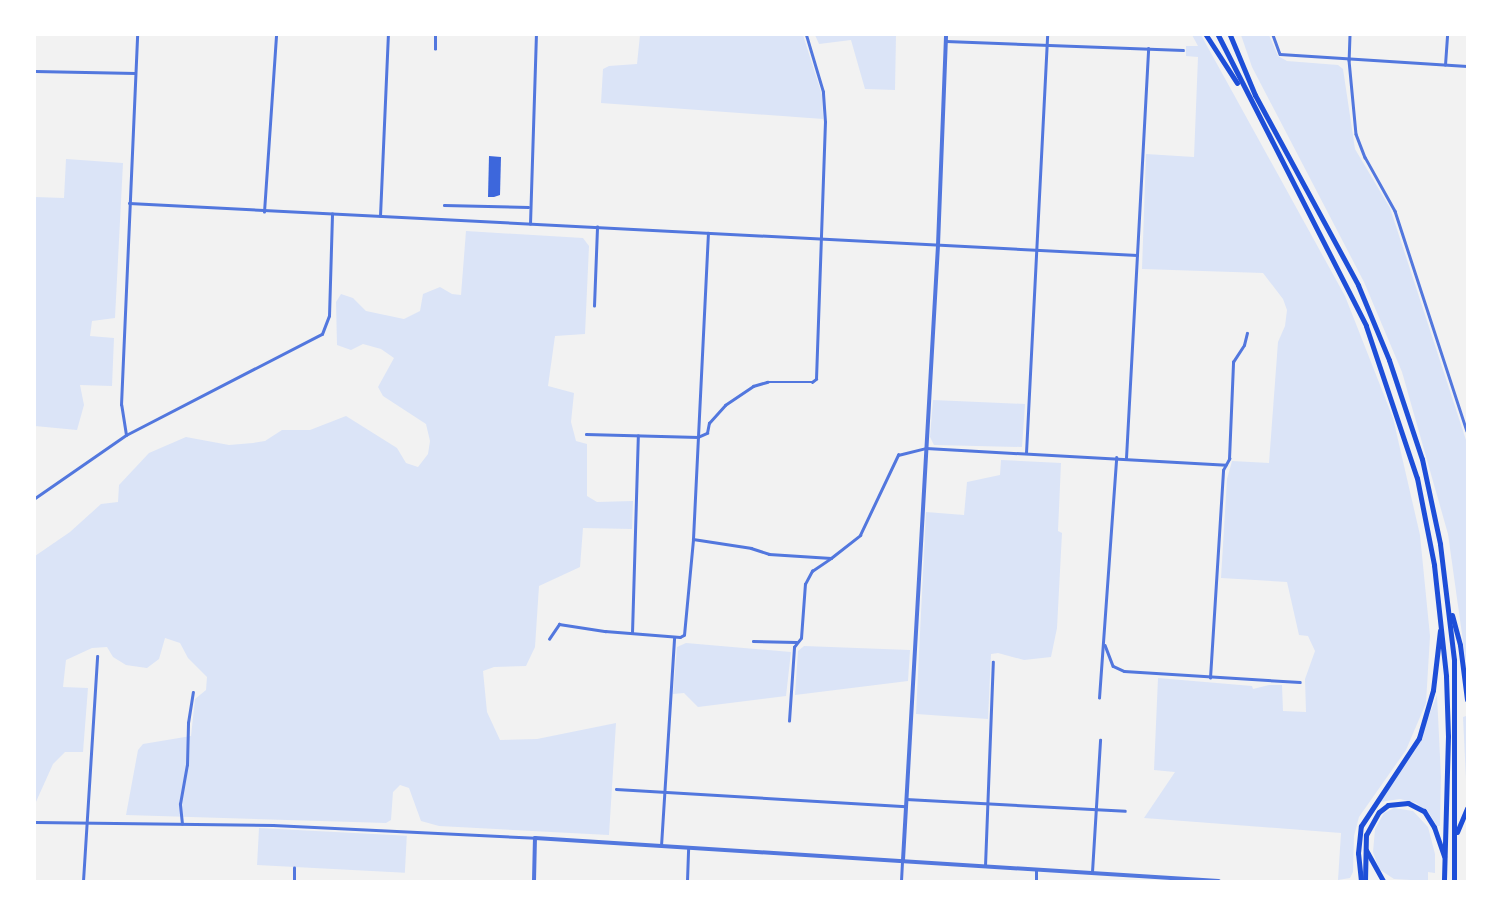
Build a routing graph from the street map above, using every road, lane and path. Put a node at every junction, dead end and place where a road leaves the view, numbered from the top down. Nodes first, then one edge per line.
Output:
1 (137, 35) edge
2 (276, 35) edge
3 (388, 35) edge
4 (435, 35) edge
5 (536, 35) edge
6 (806, 35) edge
7 (946, 35) edge
8 (1048, 35) edge
9 (1206, 35) edge
10 (1218, 35) edge
11 (1231, 35) edge
12 (1273, 35) edge
13 (1350, 35) edge
14 (1447, 35) edge
15 (946, 41) junction
16 (1047, 45) junction
17 (435, 49) dead end
18 (1148, 49) junction
19 (1182, 50) dead end
20 (1349, 60) junction
21 (1445, 65) junction
22 (1467, 66) edge
23 (35, 71) edge
24 (135, 73) junction
25 (1246, 96) junction
26 (129, 203) junction
27 (444, 204) dead end
28 (528, 207) junction
29 (264, 212) junction
30 (332, 214) junction
31 (380, 216) junction
32 (530, 224) junction
33 (597, 227) junction
34 (708, 233) junction
35 (821, 241) junction
36 (938, 245) junction
37 (1035, 249) junction
38 (1137, 255) junction
39 (594, 306) dead end
40 (1247, 333) dead end
41 (1467, 431) edge
42 (586, 434) dead end
43 (126, 435) junction
44 (638, 436) junction
45 (698, 437) junction
46 (926, 448) junction
47 (1026, 453) junction
48 (1116, 458) junction
49 (1126, 458) junction
50 (1226, 464) junction
51 (35, 498) edge
52 (693, 539) junction
53 (831, 558) junction
54 (1448, 601) junction
55 (1441, 617) junction
56 (632, 633) junction
57 (674, 637) junction
58 (550, 639) dead end
59 (754, 641) dead end
60 (796, 642) junction
61 (1104, 644) junction
62 (97, 656) dead end
63 (992, 662) dead end
64 (1210, 678) junction
65 (1300, 682) dead end
66 (193, 692) dead end
67 (1099, 698) dead end
68 (1467, 700) edge
69 (788, 721) dead end
70 (1100, 740) dead end
71 (616, 789) dead end
72 (663, 792) junction
73 (906, 799) junction
74 (988, 803) junction
75 (906, 806) junction
76 (1467, 808) edge
77 (1096, 810) junction
78 (1125, 811) dead end
79 (35, 822) edge
80 (88, 822) junction
81 (182, 824) junction
82 (1456, 834) junction
83 (535, 838) junction
84 (660, 847) junction
85 (1364, 847) junction
86 (688, 849) junction
87 (1445, 859) junction
88 (902, 860) junction
89 (985, 866) junction
90 (294, 868) dead end
91 (1036, 870) junction
92 (1092, 872) junction
93 (1129, 874) junction
94 (83, 881) edge
95 (294, 881) edge
96 (534, 881) edge
97 (687, 881) edge
98 (901, 881) edge
99 (1036, 881) edge
100 (1128, 881) edge
101 (1219, 881) edge
102 (1361, 881) edge
103 (1365, 881) edge
104 (1384, 881) edge
105 (1444, 881) edge
106 (1454, 881) edge

1 - 24 street
2 - 29 street
3 - 31 street
4 - 17 street
5 - 28 street
6 - 35 street
7 - 15 street
8 - 16 street
9 - 25 highway
10 - 25 highway
11 - 54 highway
12 - 20 street
13 - 20 street
14 - 21 street
15 - 16 street
15 - 36 street
16 - 18 street
16 - 37 street
18 - 19 street
18 - 38 street
20 - 21 street
20 - 41 street
21 - 22 street
23 - 24 street
24 - 26 street
25 - 55 highway
26 - 29 street
26 - 43 street
27 - 28 street
28 - 32 street
29 - 30 street
30 - 31 street
30 - 43 street
31 - 32 street
32 - 33 street
33 - 34 street
33 - 39 street
34 - 35 street
34 - 45 street
35 - 36 street
35 - 45 street
36 - 37 street
36 - 46 street
37 - 38 street
37 - 47 street
38 - 49 street
40 - 50 street
42 - 44 street
43 - 51 street
44 - 45 street
44 - 56 street
45 - 52 street
46 - 47 street
46 - 53 street
46 - 73 street
47 - 48 street
48 - 49 street
48 - 61 street
49 - 50 street
50 - 64 street
52 - 53 street
52 - 57 street
53 - 60 street
54 - 68 highway
54 - 82 highway
55 - 87 highway
55 - 102 highway
56 - 57 street
56 - 58 street
57 - 72 street
59 - 60 street
60 - 69 street
61 - 64 street
61 - 67 street
62 - 80 street
63 - 74 street
64 - 65 street
66 - 81 street
70 - 77 street
71 - 72 street
72 - 75 street
72 - 84 street
73 - 74 street
73 - 75 street
74 - 77 street
74 - 89 street
75 - 88 street
76 - 82 highway
77 - 78 street
77 - 92 street
79 - 80 street
80 - 81 street
80 - 94 street
81 - 83 street
82 - 106 highway
83 - 84 street
83 - 96 street
84 - 86 street
85 - 87 highway
85 - 103 highway
85 - 104 highway
86 - 88 street
86 - 97 street
87 - 105 highway
88 - 89 street
88 - 98 street
89 - 91 street
90 - 95 street
91 - 92 street
91 - 99 street
92 - 93 street
93 - 100 street
93 - 101 street

